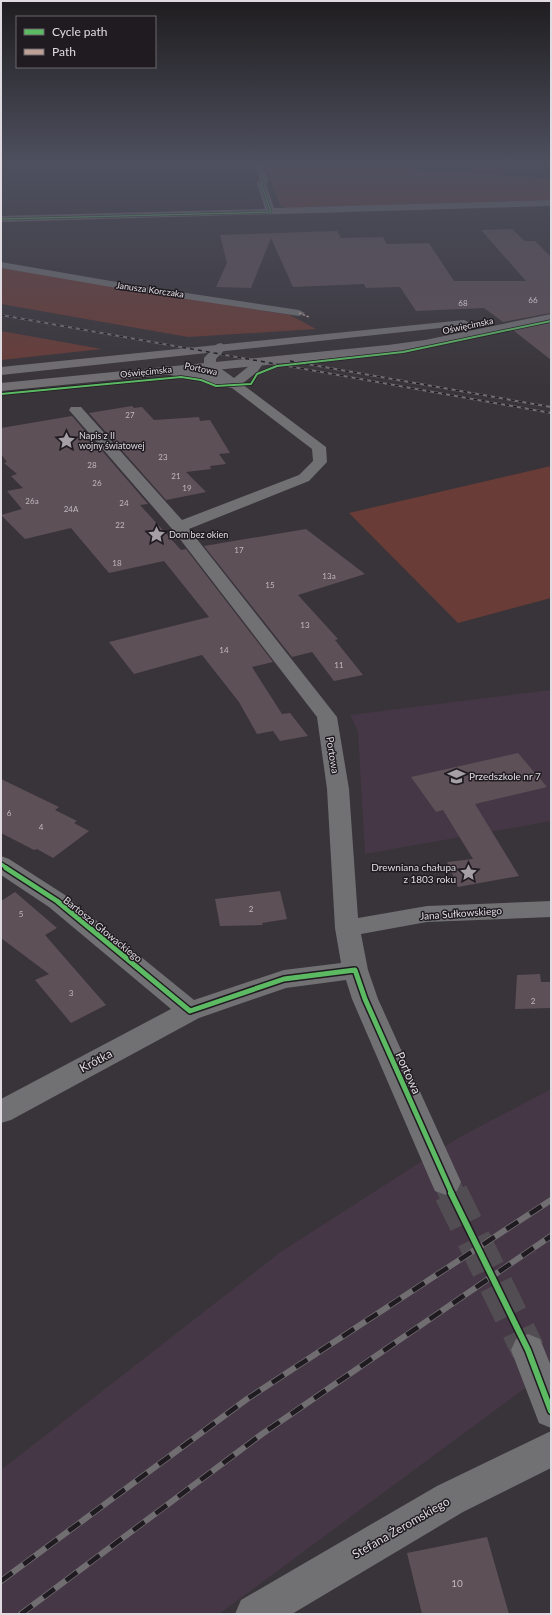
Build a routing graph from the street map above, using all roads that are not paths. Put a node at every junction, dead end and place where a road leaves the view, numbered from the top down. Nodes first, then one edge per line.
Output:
1 (1, 265) edge
2 (299, 313) dead end
3 (551, 316) edge
4 (378, 332) junction
5 (221, 346) junction
6 (388, 349) junction
7 (258, 362) junction
8 (210, 366) junction
9 (165, 370) junction
10 (1, 371) edge
11 (234, 385) junction
12 (1, 386) edge
13 (76, 410) dead end
14 (179, 527) junction
15 (1, 864) edge
16 (551, 908) edge
17 (347, 928) junction
18 (355, 970) junction
19 (190, 1011) junction
20 (1, 1112) edge
21 (446, 1182) tunnel mouth
22 (528, 1350) tunnel mouth
23 (551, 1411) edge
24 (551, 1449) edge
25 (256, 1614) edge

1 - 2 street, Janusza Korczaka
3 - 4 main road, Oświęcimska
3 - 6 main road, Oświęcimska
4 - 5 main road, Oświęcimska
4 - 6 main road
5 - 8 street
5 - 10 main road, Oświęcimska
6 - 7 main road, Oświęcimska
7 - 8 main road, Oświęcimska
7 - 11 street
8 - 9 main road, Oświęcimska
8 - 11 street, Portowa
9 - 11 street, Portowa
9 - 12 main road, Oświęcimska
11 - 14 street, Portowa
13 - 14 street, Portowa
14 - 17 street, Portowa
15 - 19 street, Bartosza Głowackiego
16 - 17 street, Jana Sułkowskiego
17 - 18 street, Portowa
18 - 19 street, Krótka
18 - 21 street, Portowa
19 - 20 street, Krótka
22 - 23 street
24 - 25 street, Stefana Żeromskiego

